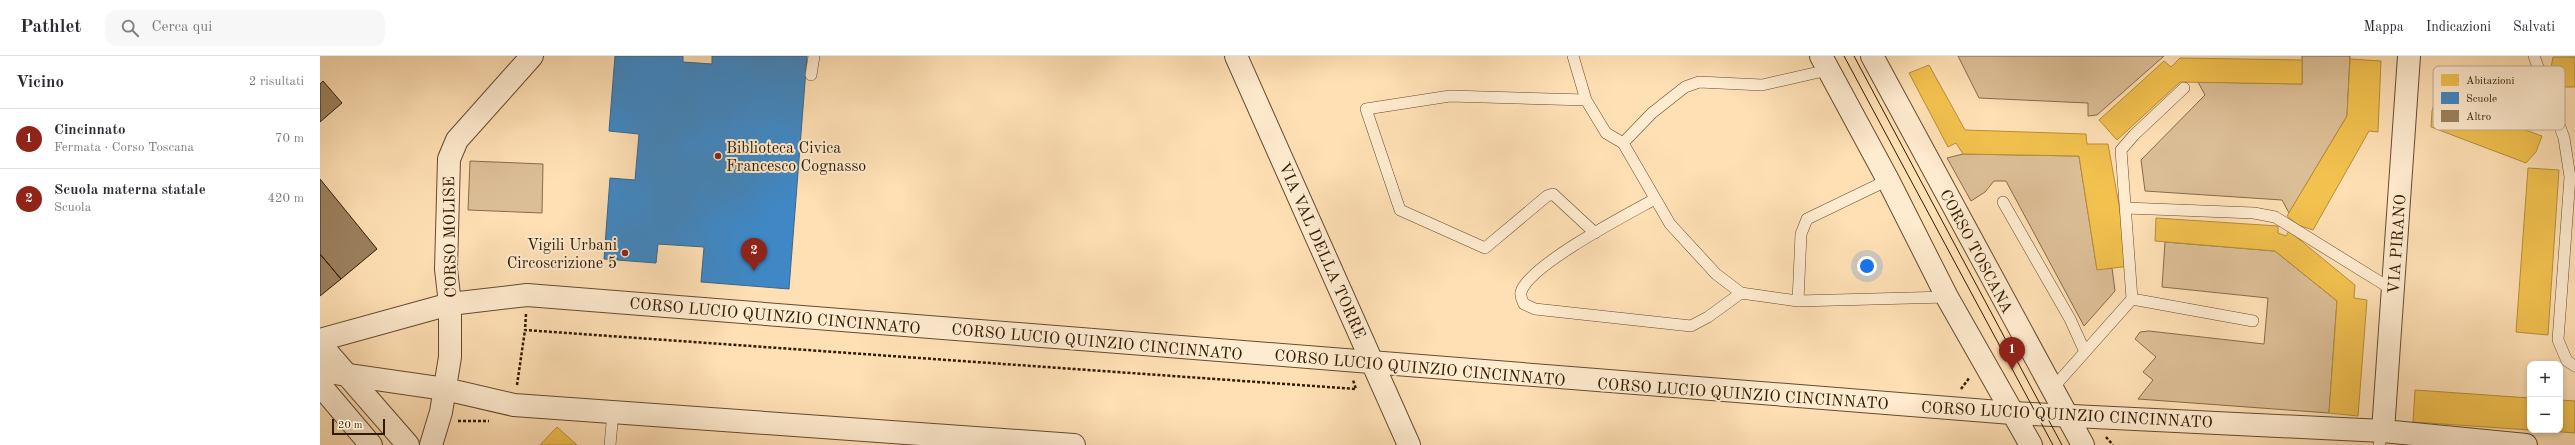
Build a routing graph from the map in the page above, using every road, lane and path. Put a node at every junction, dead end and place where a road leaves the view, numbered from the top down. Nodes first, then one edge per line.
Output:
1 (532, 56) edge
2 (814, 56) edge
3 (1236, 56) edge
4 (1573, 56) edge
5 (1872, 56) edge
6 (2409, 56) edge
7 (2534, 56) edge
8 (1824, 63) edge
9 (2538, 66) edge
10 (811, 75) dead end
11 (2184, 88) dead end
12 (1586, 100) junction
13 (2561, 130) edge
14 (1623, 143) junction
15 (1888, 180) junction
16 (1655, 199) junction
17 (2003, 202) dead end
18 (2126, 208) junction
19 (1595, 233) junction
20 (2393, 290) junction
21 (1741, 293) junction
22 (1947, 297) junction
23 (2132, 299) junction
24 (1798, 301) junction
25 (450, 304) junction
26 (2253, 321) dead end
27 (525, 330) dead end
28 (320, 340) edge
29 (320, 344) edge
30 (2084, 352) junction
31 (520, 362) dead end
32 (1374, 364) junction
33 (2575, 366) edge
34 (320, 372) edge
35 (348, 376) junction
36 (320, 385) edge
37 (445, 389) junction
38 (2052, 389) junction
39 (613, 412) junction
40 (2012, 413) junction
41 (2067, 415) junction
42 (2384, 440) edge
43 (371, 445) edge
44 (408, 445) edge
45 (431, 445) edge
46 (610, 445) edge
47 (1074, 445) edge
48 (1410, 445) edge
49 (2031, 445) edge
50 (2083, 445) edge
51 (2526, 445) edge

1 - 25 street, CORSO MOLISE
2 - 10 lane
3 - 32 street, VIA VAL DELLA TORRE
4 - 12 lane
5 - 38 street, CORSO TOSCANA
6 - 20 street, VIA PIRANO
7 - 9 lane
8 - 14 lane
8 - 15 street
11 - 18 lane
12 - 14 lane
12 - 19 lane
13 - 33 lane
14 - 16 lane
15 - 22 street
15 - 24 lane
16 - 19 lane
16 - 21 lane
17 - 30 lane
18 - 20 lane
18 - 23 lane
19 - 21 lane
20 - 42 street, VIA PIRANO
21 - 24 lane
22 - 24 lane
22 - 40 street
23 - 26 lane
23 - 30 lane
25 - 28 street, CORSO LUCIO QUINZIO CINCINNATO
25 - 32 street, CORSO LUCIO QUINZIO CINCINNATO
25 - 37 street, CORSO MOLISE
27 - 31 path
29 - 35 street
30 - 38 lane
32 - 40 street, CORSO LUCIO QUINZIO CINCINNATO
32 - 48 street, VIA VAL DELLA TORRE
34 - 35 street
35 - 37 street
35 - 44 street
36 - 43 street
37 - 39 street
37 - 45 street, CORSO MOLISE
38 - 41 street, CORSO TOSCANA
39 - 46 lane
39 - 47 street
40 - 41 street, CORSO LUCIO QUINZIO CINCINNATO
40 - 49 street
41 - 42 street, CORSO LUCIO QUINZIO CINCINNATO
41 - 50 street, CORSO TOSCANA
42 - 51 street, CORSO LUCIO QUINZIO CINCINNATO

